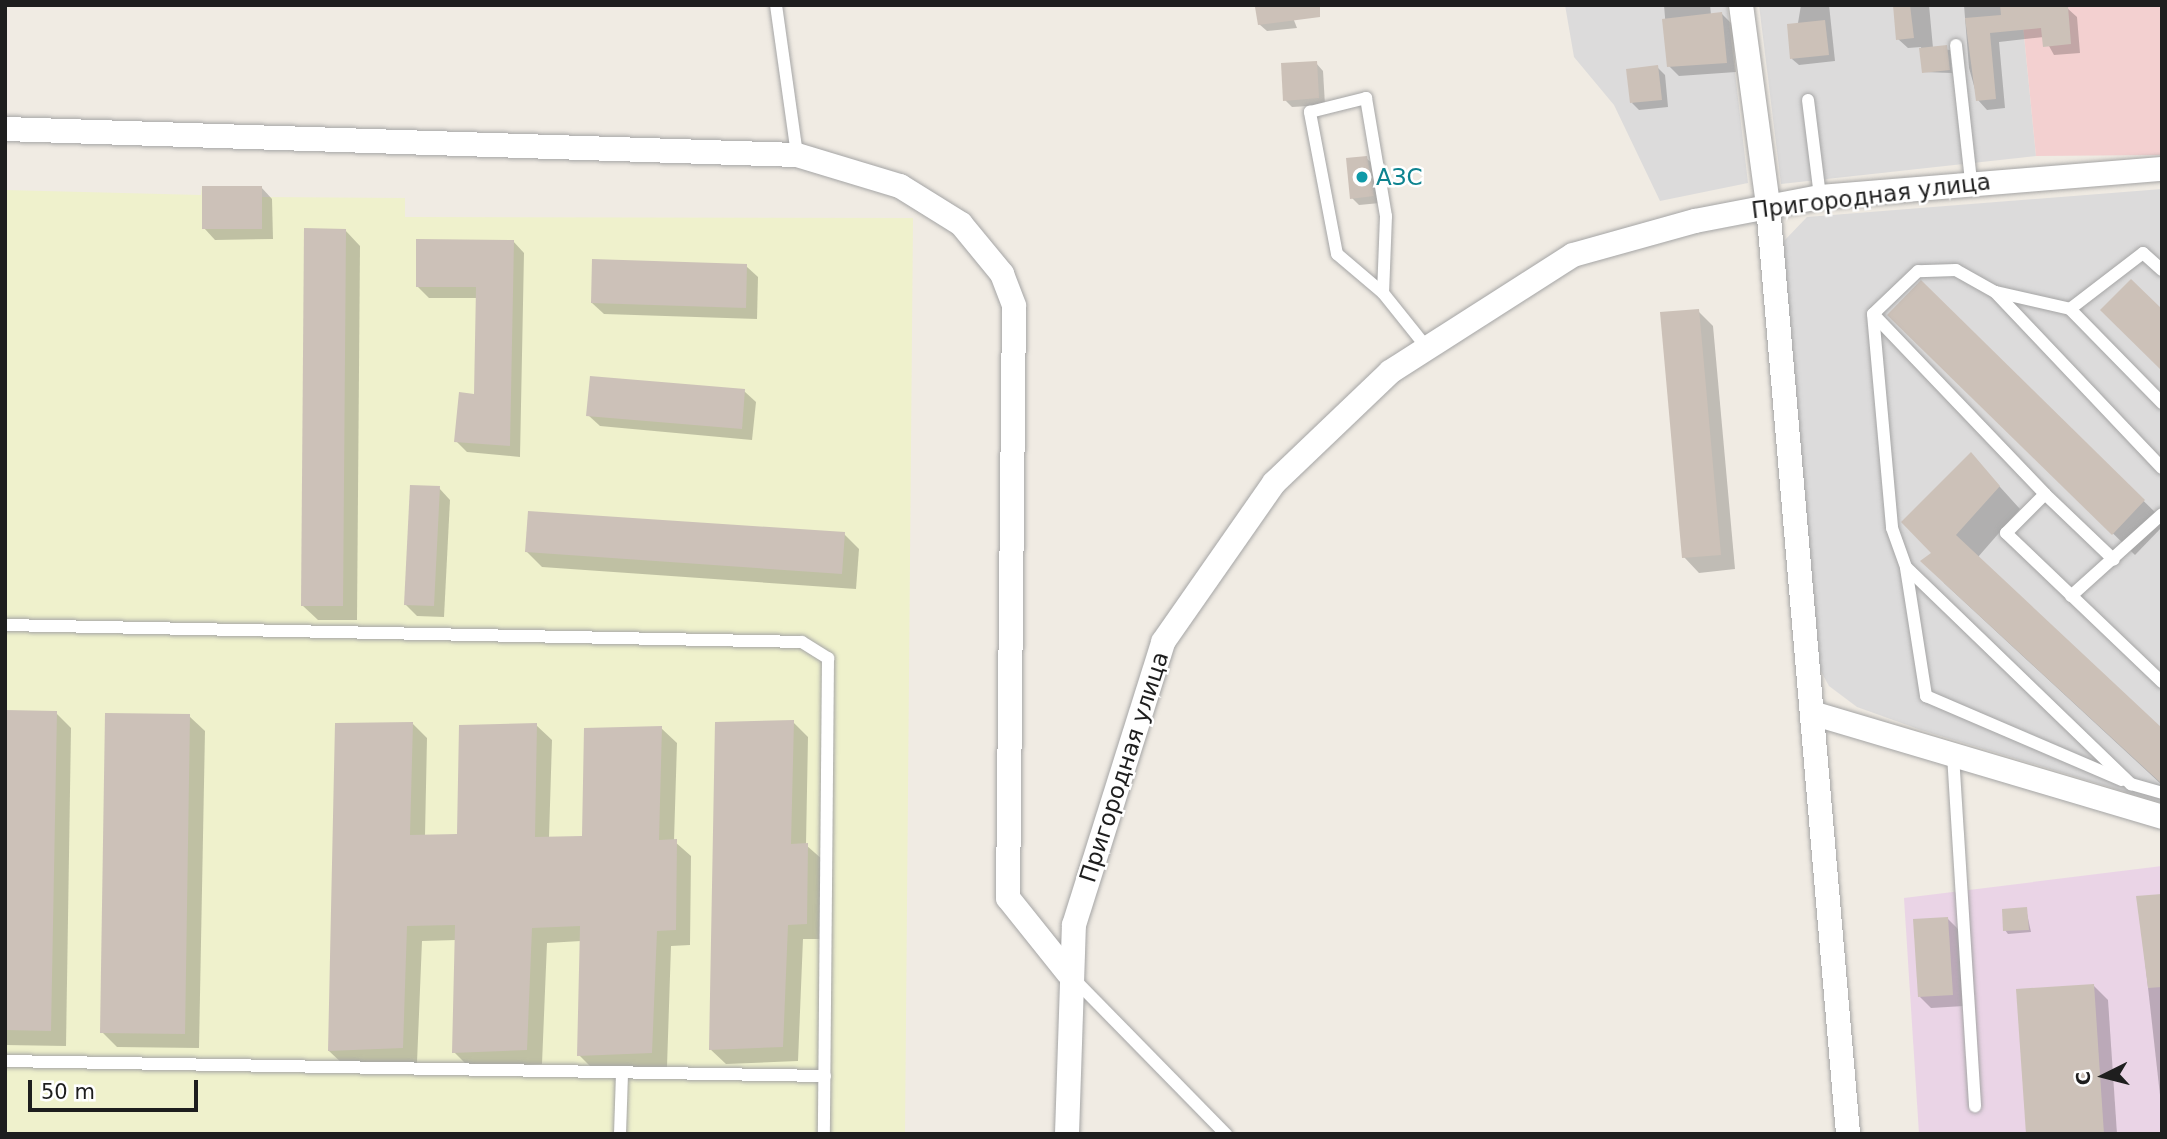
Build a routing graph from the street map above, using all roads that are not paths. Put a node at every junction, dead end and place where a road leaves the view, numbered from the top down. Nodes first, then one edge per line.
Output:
1 (776, 5) edge
2 (1741, 5) edge
3 (1956, 45) dead end
4 (1808, 100) dead end
5 (5, 129) edge
6 (797, 155) junction
7 (2162, 170) edge
8 (1971, 181) junction
9 (1820, 197) junction
10 (1768, 206) junction
11 (2143, 253) junction
12 (2162, 256) edge
13 (2162, 270) edge
14 (1995, 292) junction
15 (1383, 293) junction
16 (2070, 309) junction
17 (1873, 314) junction
18 (1427, 348) junction
19 (2162, 403) edge
20 (2162, 468) edge
21 (2045, 494) junction
22 (2162, 514) edge
23 (2115, 560) junction
24 (1906, 567) junction
25 (2071, 596) junction
26 (5, 625) edge
27 (2162, 682) edge
28 (1815, 714) junction
29 (1952, 755) junction
30 (2131, 784) junction
31 (2162, 793) edge
32 (2162, 817) edge
33 (1068, 973) junction
34 (5, 1062) edge
35 (622, 1073) junction
36 (825, 1076) junction
37 (1975, 1106) dead end
38 (620, 1134) edge
39 (824, 1134) edge
40 (1067, 1134) edge
41 (1226, 1134) edge
42 (1848, 1134) edge

1 - 6 lane
2 - 10 street
3 - 8 lane
4 - 9 lane
5 - 6 street
6 - 33 street
7 - 8 street, Пригородная улица
8 - 9 street, Пригородная улица
9 - 10 street, Пригородная улица
10 - 18 street, Пригородная улица
10 - 28 street
11 - 12 lane
11 - 13 lane
11 - 16 lane
14 - 16 lane
14 - 17 lane
14 - 20 lane
15 - 15 lane
15 - 18 lane
16 - 19 lane
17 - 21 lane
17 - 24 lane
18 - 33 street, Пригородная улица
21 - 23 lane
21 - 25 lane
22 - 23 lane
23 - 25 lane
24 - 30 lane
24 - 30 lane
25 - 27 lane
26 - 36 lane
28 - 29 street
28 - 42 street
29 - 32 street
29 - 37 lane
30 - 31 lane
33 - 40 street, Пригородная улица
33 - 41 lane
34 - 35 lane
35 - 36 lane
35 - 38 lane
36 - 39 lane

